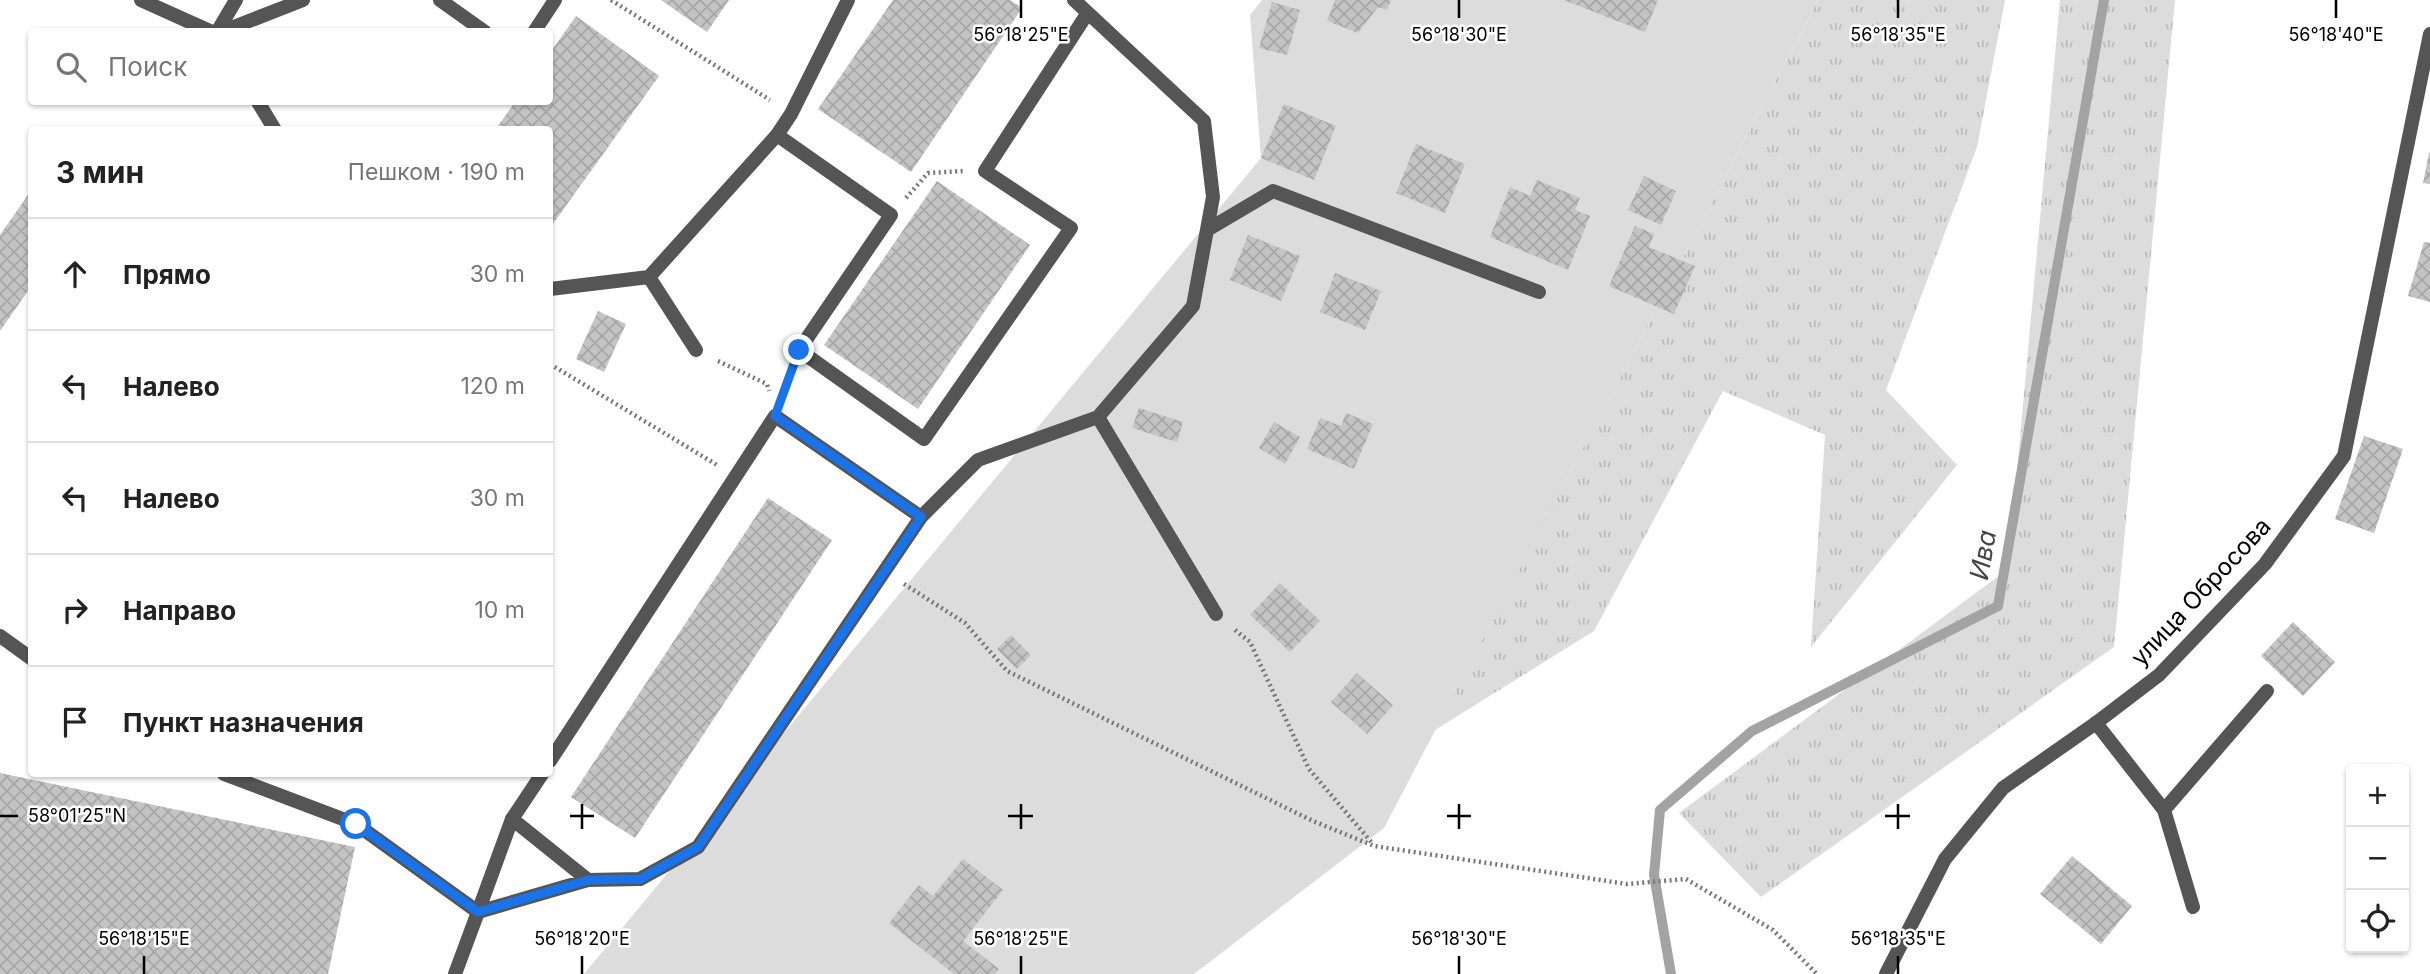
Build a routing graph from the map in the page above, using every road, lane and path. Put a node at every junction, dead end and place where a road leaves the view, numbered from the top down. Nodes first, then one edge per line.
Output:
1 (141, 0) edge
2 (236, 0) edge
3 (303, 0) edge
4 (440, 0) edge
5 (555, 0) edge
6 (611, 0) edge
7 (848, 0) edge
8 (1074, 0) edge
9 (1087, 14) junction
10 (208, 28) edge
11 (219, 28) edge
12 (228, 28) edge
13 (479, 28) edge
14 (537, 28) edge
15 (2430, 34) edge
16 (260, 105) edge
17 (791, 114) junction
18 (273, 126) edge
19 (777, 135) junction
20 (985, 171) junction
21 (891, 215) junction
22 (1207, 230) junction
23 (649, 277) junction
24 (553, 289) edge
25 (1539, 292) dead end
26 (696, 350) joint
27 (799, 350) junction
28 (553, 366) edge
29 (775, 416) junction
30 (1098, 416) junction
31 (735, 477) junction
32 (921, 517) junction
33 (884, 571) junction
34 (1216, 614) dead end
35 (0, 636) edge
36 (1250, 642) dead end
37 (28, 656) edge
38 (2267, 691) dead end
39 (2096, 723) junction
40 (553, 756) edge
41 (232, 777) edge
42 (540, 777) edge
43 (2164, 810) junction
44 (512, 819) junction
45 (1374, 846) junction
46 (588, 880) junction
47 (2193, 907) dead end
48 (478, 912) junction
49 (456, 974) edge
50 (1817, 974) edge
51 (1886, 974) edge

1 - 10 street
2 - 11 street
3 - 12 street
4 - 13 street
5 - 14 street
6 - 17 path
7 - 17 street
8 - 9 street
9 - 20 street
9 - 22 street
15 - 39 street, улица Обросова
16 - 18 street
17 - 19 street
19 - 21 street
19 - 23 street
20 - 21 path
20 - 27 street
21 - 27 street
22 - 25 street
22 - 30 street
23 - 24 street
23 - 26 street
26 - 29 path
27 - 29 path
28 - 31 path
29 - 31 street
29 - 32 street
30 - 32 street
30 - 34 street
31 - 40 street
32 - 33 street
33 - 45 path
33 - 46 street
35 - 37 street
36 - 45 path
38 - 43 street
39 - 43 street
39 - 51 street, улица Обросова
41 - 48 street
42 - 44 street
43 - 47 street
44 - 46 street
44 - 48 street
45 - 50 path
46 - 48 street
48 - 49 street

